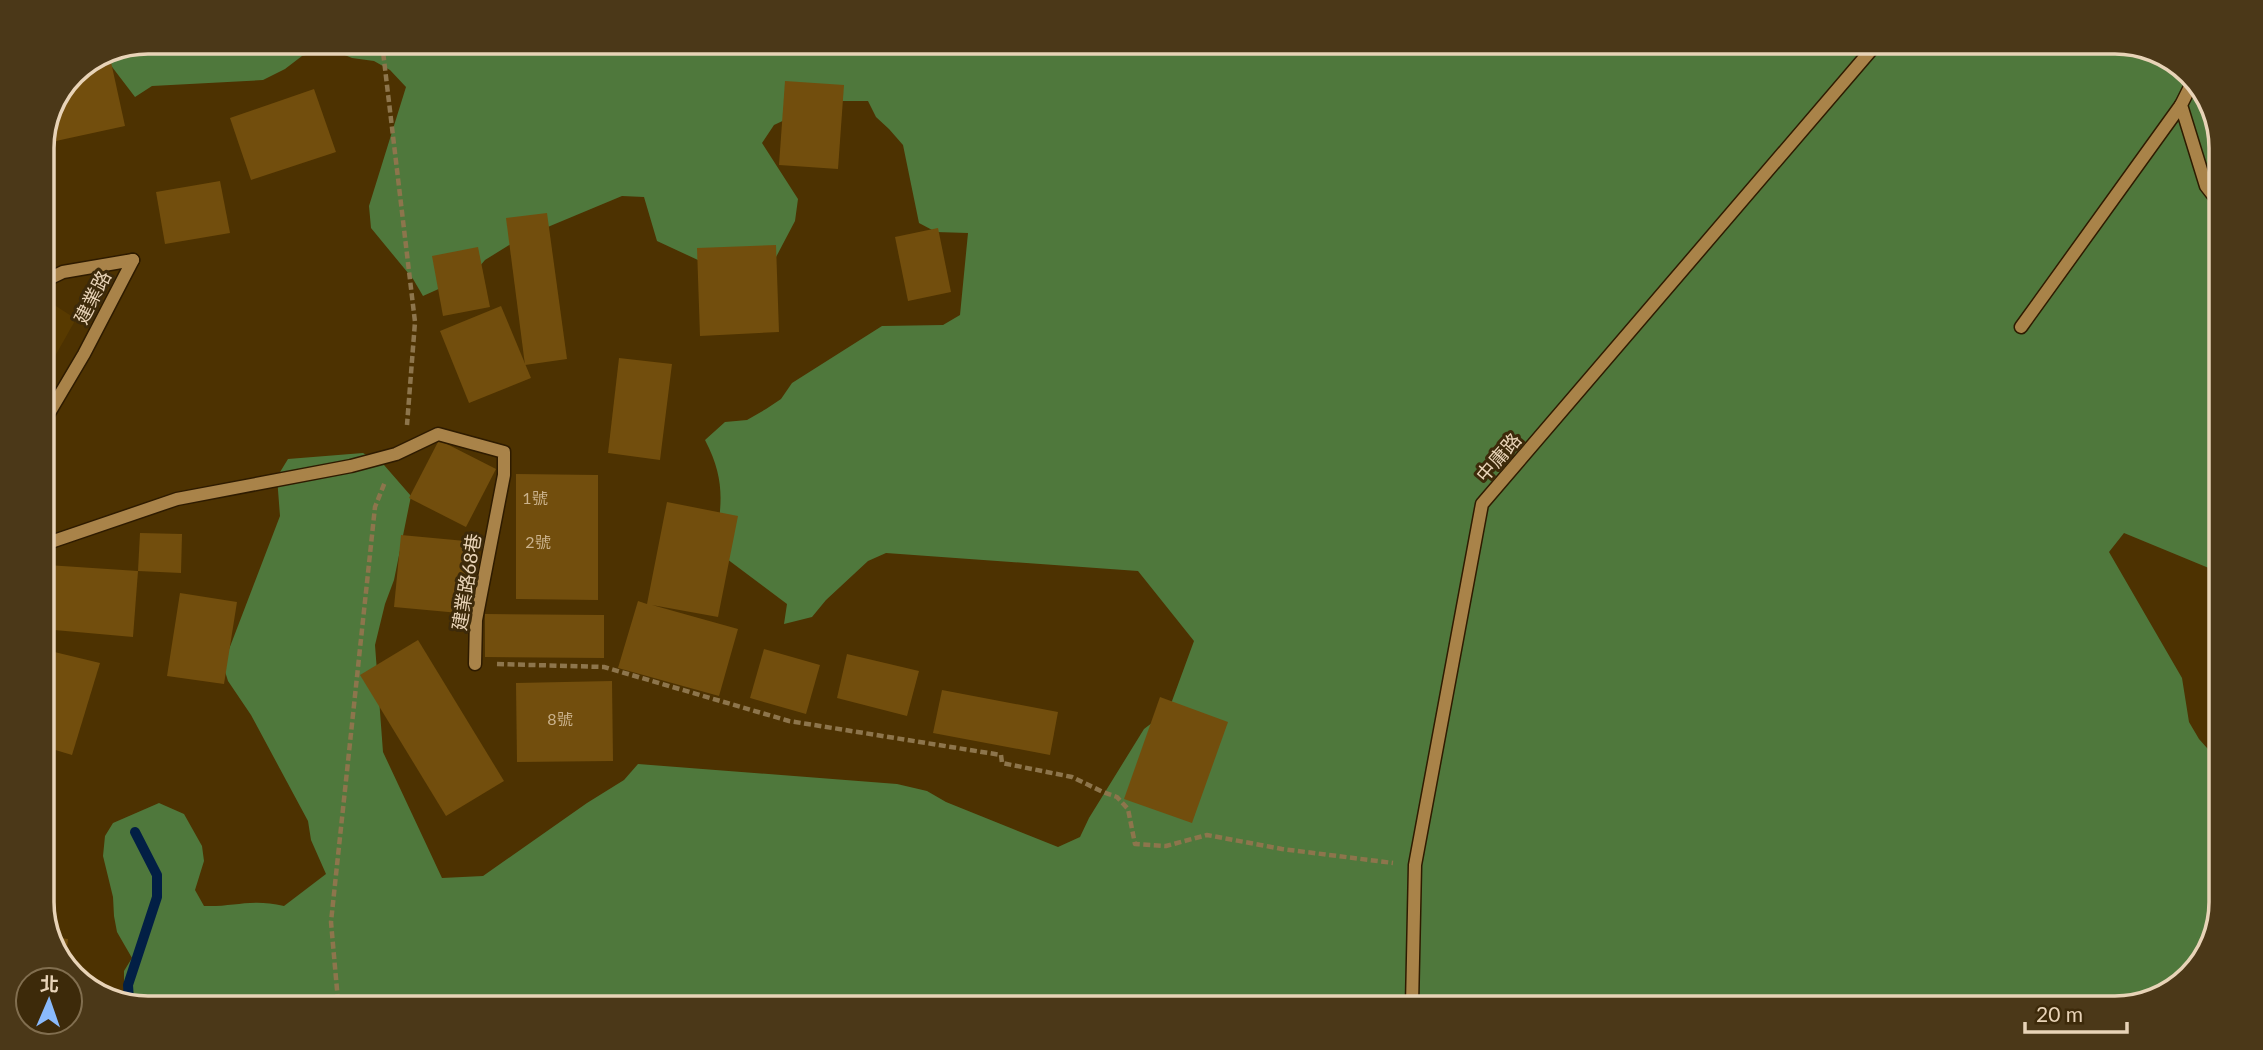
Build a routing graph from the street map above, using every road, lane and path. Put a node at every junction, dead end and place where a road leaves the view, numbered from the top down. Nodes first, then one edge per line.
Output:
1 (383, 54) edge
2 (1868, 54) edge
3 (2188, 90) edge
4 (2180, 105) junction
5 (2209, 190) edge
6 (54, 276) edge
7 (2021, 327) dead end
8 (54, 405) edge
9 (396, 454) junction
10 (54, 541) edge
11 (475, 664) joint
12 (1415, 865) junction
13 (338, 996) edge
14 (1412, 996) edge

1 - 9 path
2 - 12 street, 中庸路
3 - 4 street
4 - 5 street
4 - 7 street
6 - 8 street, 建業路
9 - 10 street, 建業路68巷
9 - 11 street, 建業路68巷
9 - 13 path
11 - 12 path
12 - 14 street, 中庸路

